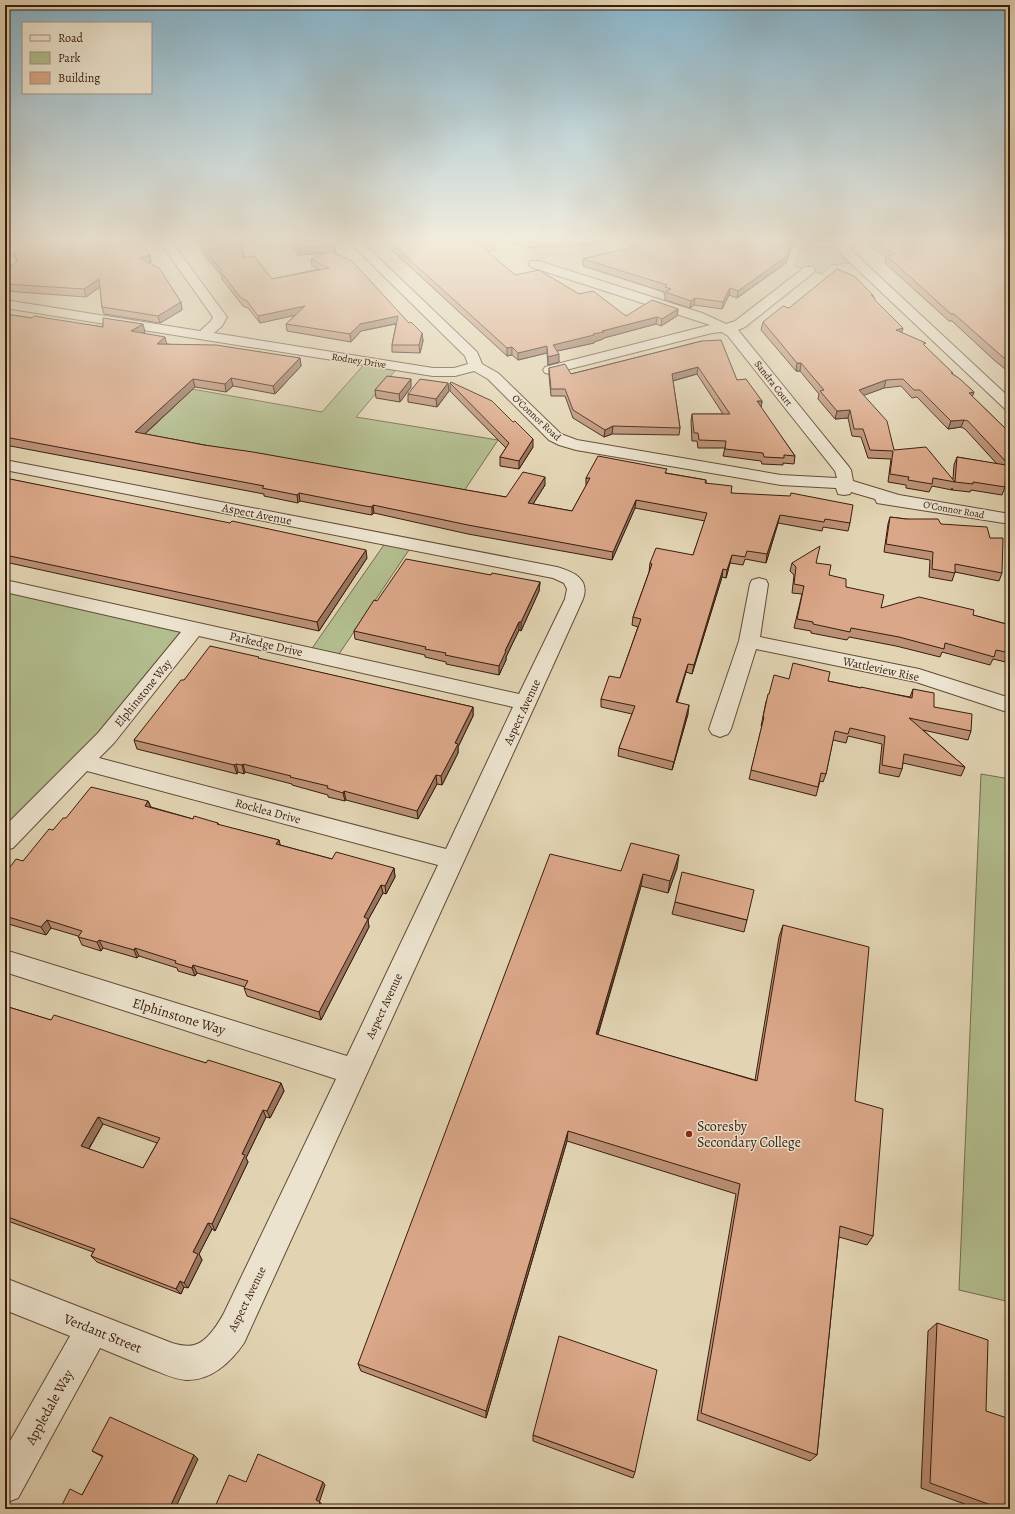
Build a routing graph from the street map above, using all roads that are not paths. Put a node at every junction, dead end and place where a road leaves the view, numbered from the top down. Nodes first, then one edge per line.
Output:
1 (54, 312) edge
2 (216, 312) edge
3 (427, 312) edge
4 (683, 312) edge
5 (756, 312) edge
6 (910, 312) edge
7 (725, 328) junction
8 (204, 335) junction
9 (476, 366) junction
10 (550, 370) edge
11 (1010, 406) edge
12 (5, 465) edge
13 (844, 487) junction
14 (1010, 519) edge
15 (759, 584) dead end
16 (5, 586) edge
17 (195, 628) junction
18 (749, 642) junction
19 (526, 703) junction
20 (1010, 706) edge
21 (720, 729) dead end
22 (83, 762) junction
23 (5, 841) edge
24 (453, 860) junction
25 (5, 961) edge
26 (353, 1071) junction
27 (5, 1294) edge
28 (92, 1329) junction
29 (202, 1359) joint
30 (5, 1485) edge

1 - 8 street, Rodney Drive
2 - 8 street
3 - 9 street, O'Connor Road
4 - 7 street, Sandra Court
5 - 7 street
6 - 11 street
7 - 10 street
7 - 13 street, Sandra Court
8 - 9 street, Rodney Drive
9 - 13 street, O'Connor Road
12 - 19 street, Aspect Avenue
13 - 14 street, O'Connor Road
15 - 18 street
16 - 17 street, Parkedge Drive
17 - 19 street, Parkedge Drive
17 - 22 street, Elphinstone Way
18 - 20 street, Wattleview Rise
18 - 21 street
19 - 24 street, Aspect Avenue
22 - 23 street, Elphinstone Way
22 - 24 street, Rocklea Drive
24 - 26 street, Aspect Avenue
25 - 26 street, Elphinstone Way
26 - 29 street, Aspect Avenue
27 - 28 street, Verdant Street
28 - 29 street, Verdant Street
28 - 30 street, Appledale Way

